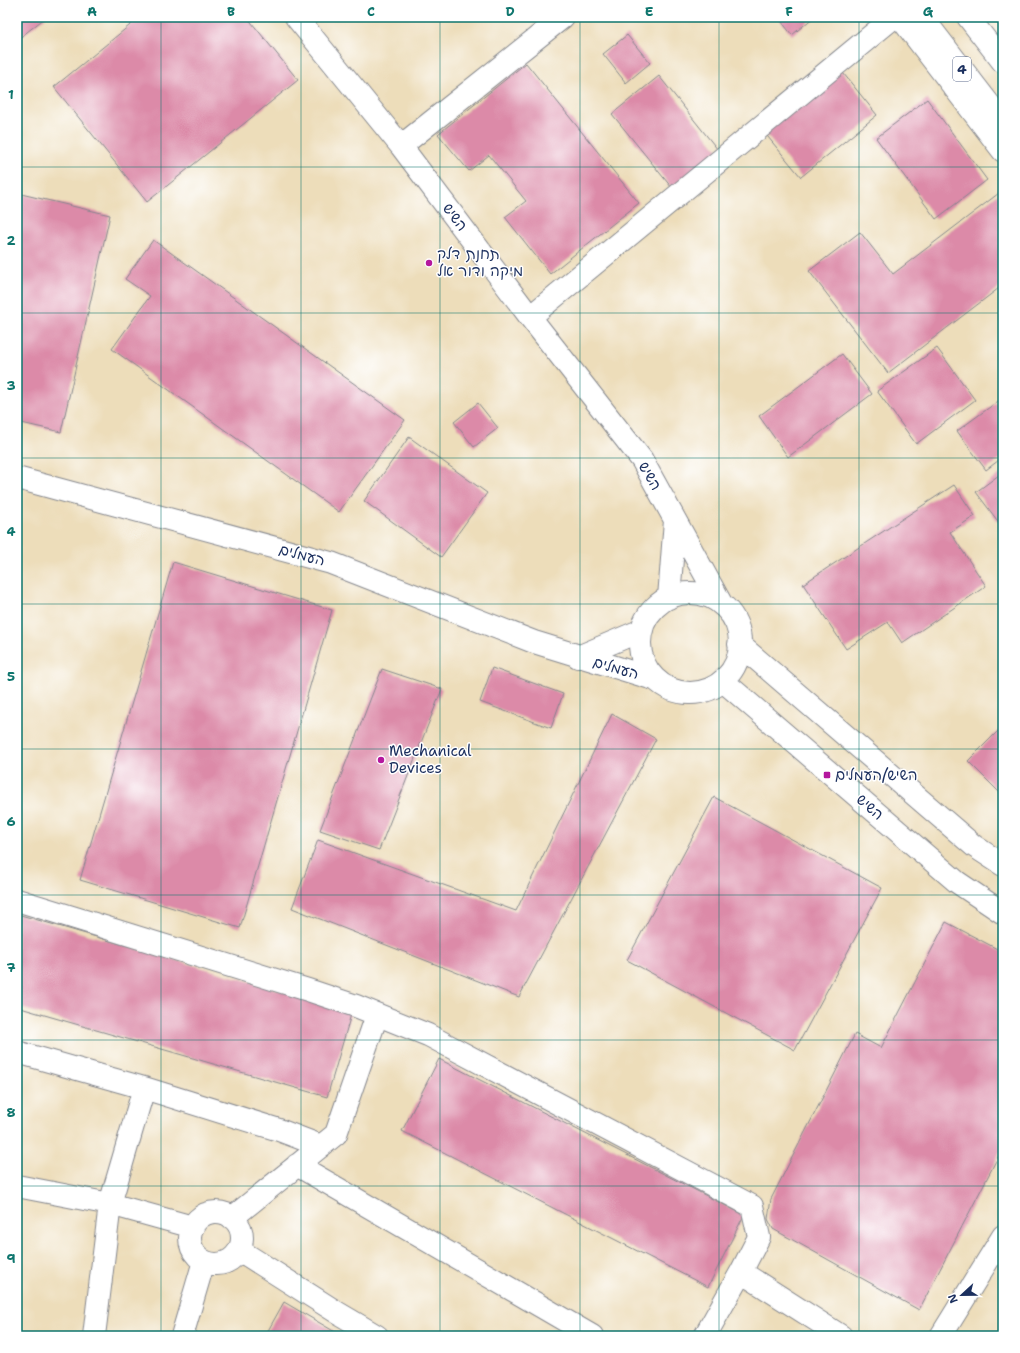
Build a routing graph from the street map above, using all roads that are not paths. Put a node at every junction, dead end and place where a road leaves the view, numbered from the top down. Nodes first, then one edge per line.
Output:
1 (296, 17) edge
2 (563, 17) edge
3 (894, 17) edge
4 (900, 17) edge
5 (922, 17) edge
6 (968, 17) edge
7 (1003, 62) edge
8 (1003, 122) edge
9 (401, 146) junction
10 (1003, 151) edge
11 (530, 317) junction
12 (17, 478) edge
13 (675, 520) junction
14 (669, 598) junction
15 (722, 605) junction
16 (642, 630) junction
17 (739, 644) junction
18 (578, 656) junction
19 (654, 679) junction
20 (723, 681) junction
21 (1003, 865) edge
22 (17, 900) edge
23 (1003, 913) edge
24 (377, 1015) junction
25 (17, 1052) edge
26 (144, 1088) junction
27 (321, 1146) junction
28 (298, 1165) junction
29 (17, 1186) edge
30 (110, 1204) junction
31 (232, 1218) junction
32 (193, 1227) junction
33 (1003, 1236) edge
34 (239, 1250) junction
35 (204, 1261) junction
36 (742, 1272) junction
37 (94, 1336) edge
38 (182, 1336) edge
39 (377, 1336) edge
40 (592, 1336) edge
41 (705, 1336) edge
42 (841, 1336) edge
43 (941, 1336) edge

1 - 9 main road, השיש
2 - 9 main road
3 - 11 main road
4 - 10 main road
5 - 8 main road, 4
6 - 7 main road
9 - 11 main road, השיש
11 - 13 main road, השיש
12 - 18 main road, העמלים
13 - 14 main road
13 - 15 main road, השיש
14 - 15 main road
14 - 16 main road
15 - 17 main road
16 - 18 main road, העמלים
16 - 19 main road
17 - 20 main road
17 - 21 main road
18 - 19 main road, העמלים
19 - 20 main road
20 - 23 main road, השיש
22 - 24 main road
24 - 27 main road
24 - 36 main road
25 - 26 main road
26 - 27 main road
26 - 30 main road
27 - 28 main road
28 - 31 main road
28 - 40 main road
29 - 30 main road
30 - 32 main road
30 - 37 main road
31 - 32 main road
31 - 34 main road
32 - 35 main road
33 - 43 main road
34 - 35 main road
34 - 39 main road
35 - 38 main road
36 - 41 main road
36 - 42 main road

